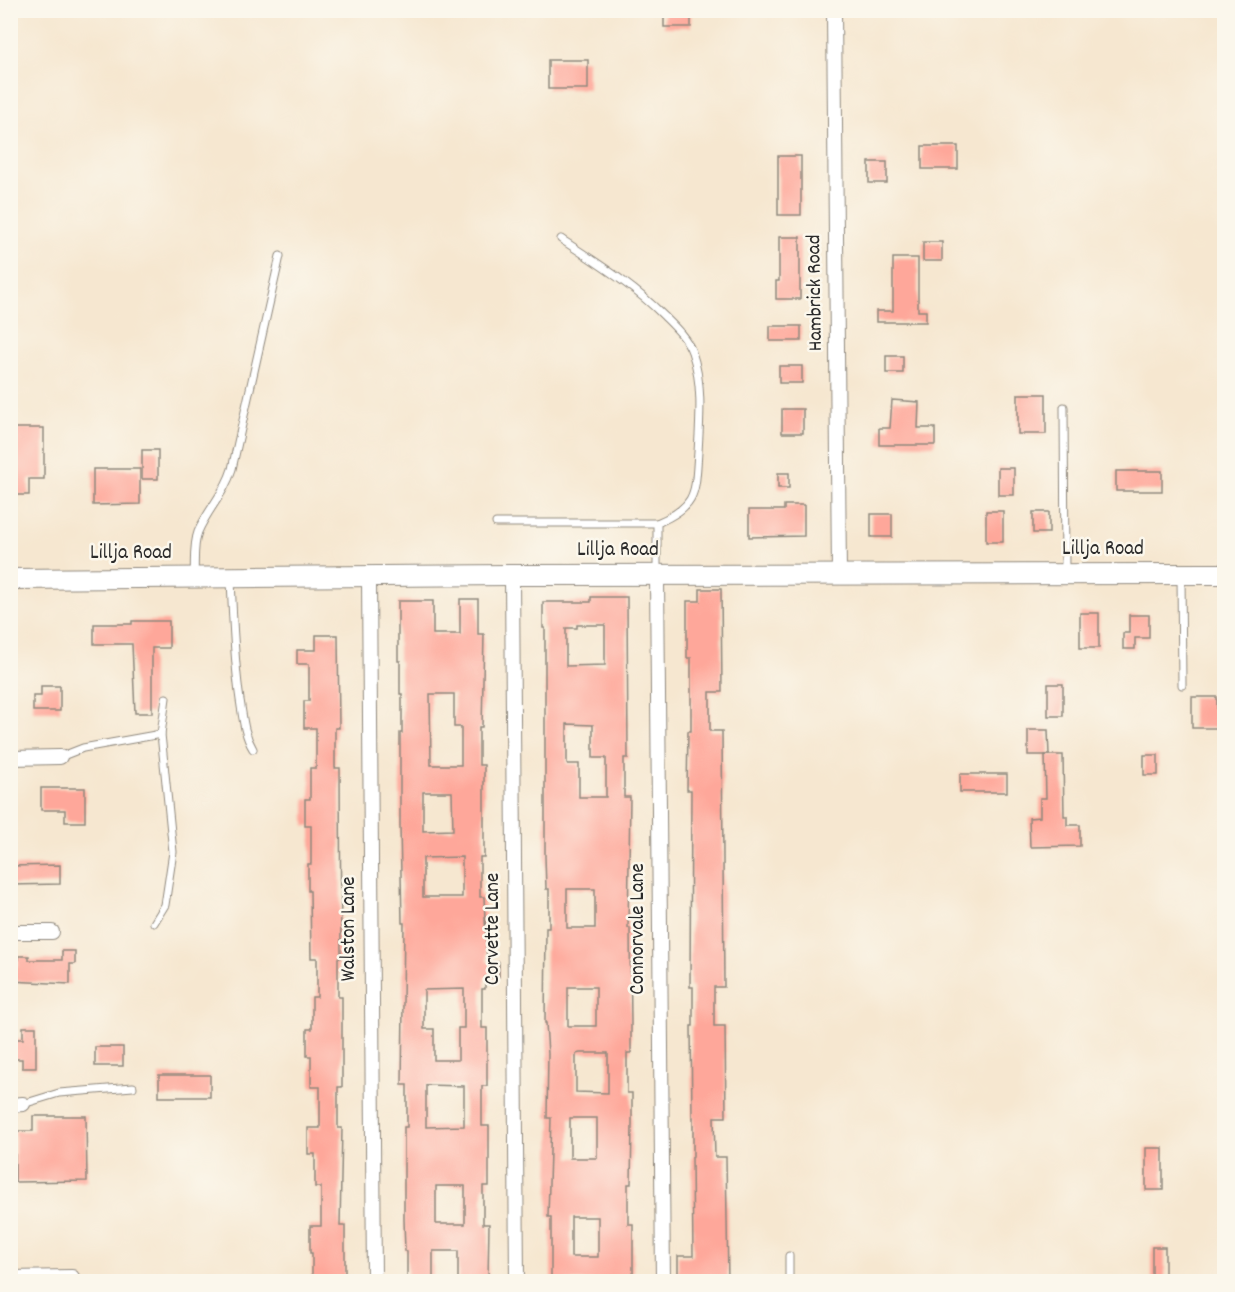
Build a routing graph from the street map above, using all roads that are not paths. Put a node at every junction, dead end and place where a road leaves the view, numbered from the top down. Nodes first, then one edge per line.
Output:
1 (834, 10) edge
2 (561, 239) dead end
3 (280, 256) dead end
4 (1064, 407) dead end
5 (496, 523) dead end
6 (657, 523) junction
7 (1065, 574) junction
8 (1181, 574) junction
9 (1224, 574) edge
10 (512, 575) junction
11 (840, 575) junction
12 (369, 576) junction
13 (657, 576) junction
14 (231, 577) junction
15 (194, 578) junction
16 (10, 579) edge
17 (1182, 685) dead end
18 (166, 698) dead end
19 (161, 734) junction
20 (253, 749) dead end
21 (10, 758) edge
22 (60, 758) joint
23 (154, 923) dead end
24 (52, 932) dead end
25 (10, 933) edge
26 (133, 1087) dead end
27 (17, 1104) edge
28 (789, 1256) dead end
29 (72, 1277) dead end
30 (10, 1278) edge
31 (374, 1281) edge
32 (517, 1281) edge
33 (663, 1281) edge
34 (789, 1281) edge

1 - 11 street, Hambrick Road
2 - 6 lane
3 - 15 lane
4 - 7 lane
5 - 6 lane
6 - 13 lane
7 - 8 street, Lillja Road
7 - 11 street, Lillja Road
8 - 9 street, Lillja Road
8 - 17 lane
10 - 12 street, Lillja Road
10 - 13 street, Lillja Road
10 - 32 street, Corvette Lane
11 - 13 street, Lillja Road
12 - 14 street, Lillja Road
12 - 31 street, Walston Lane
13 - 33 street, Connorvale Lane
14 - 15 street, Lillja Road
14 - 20 lane
15 - 16 street, Lillja Road
18 - 19 lane
19 - 22 lane
19 - 23 lane
21 - 22 street
24 - 25 street
26 - 27 lane
28 - 34 lane
29 - 30 street

